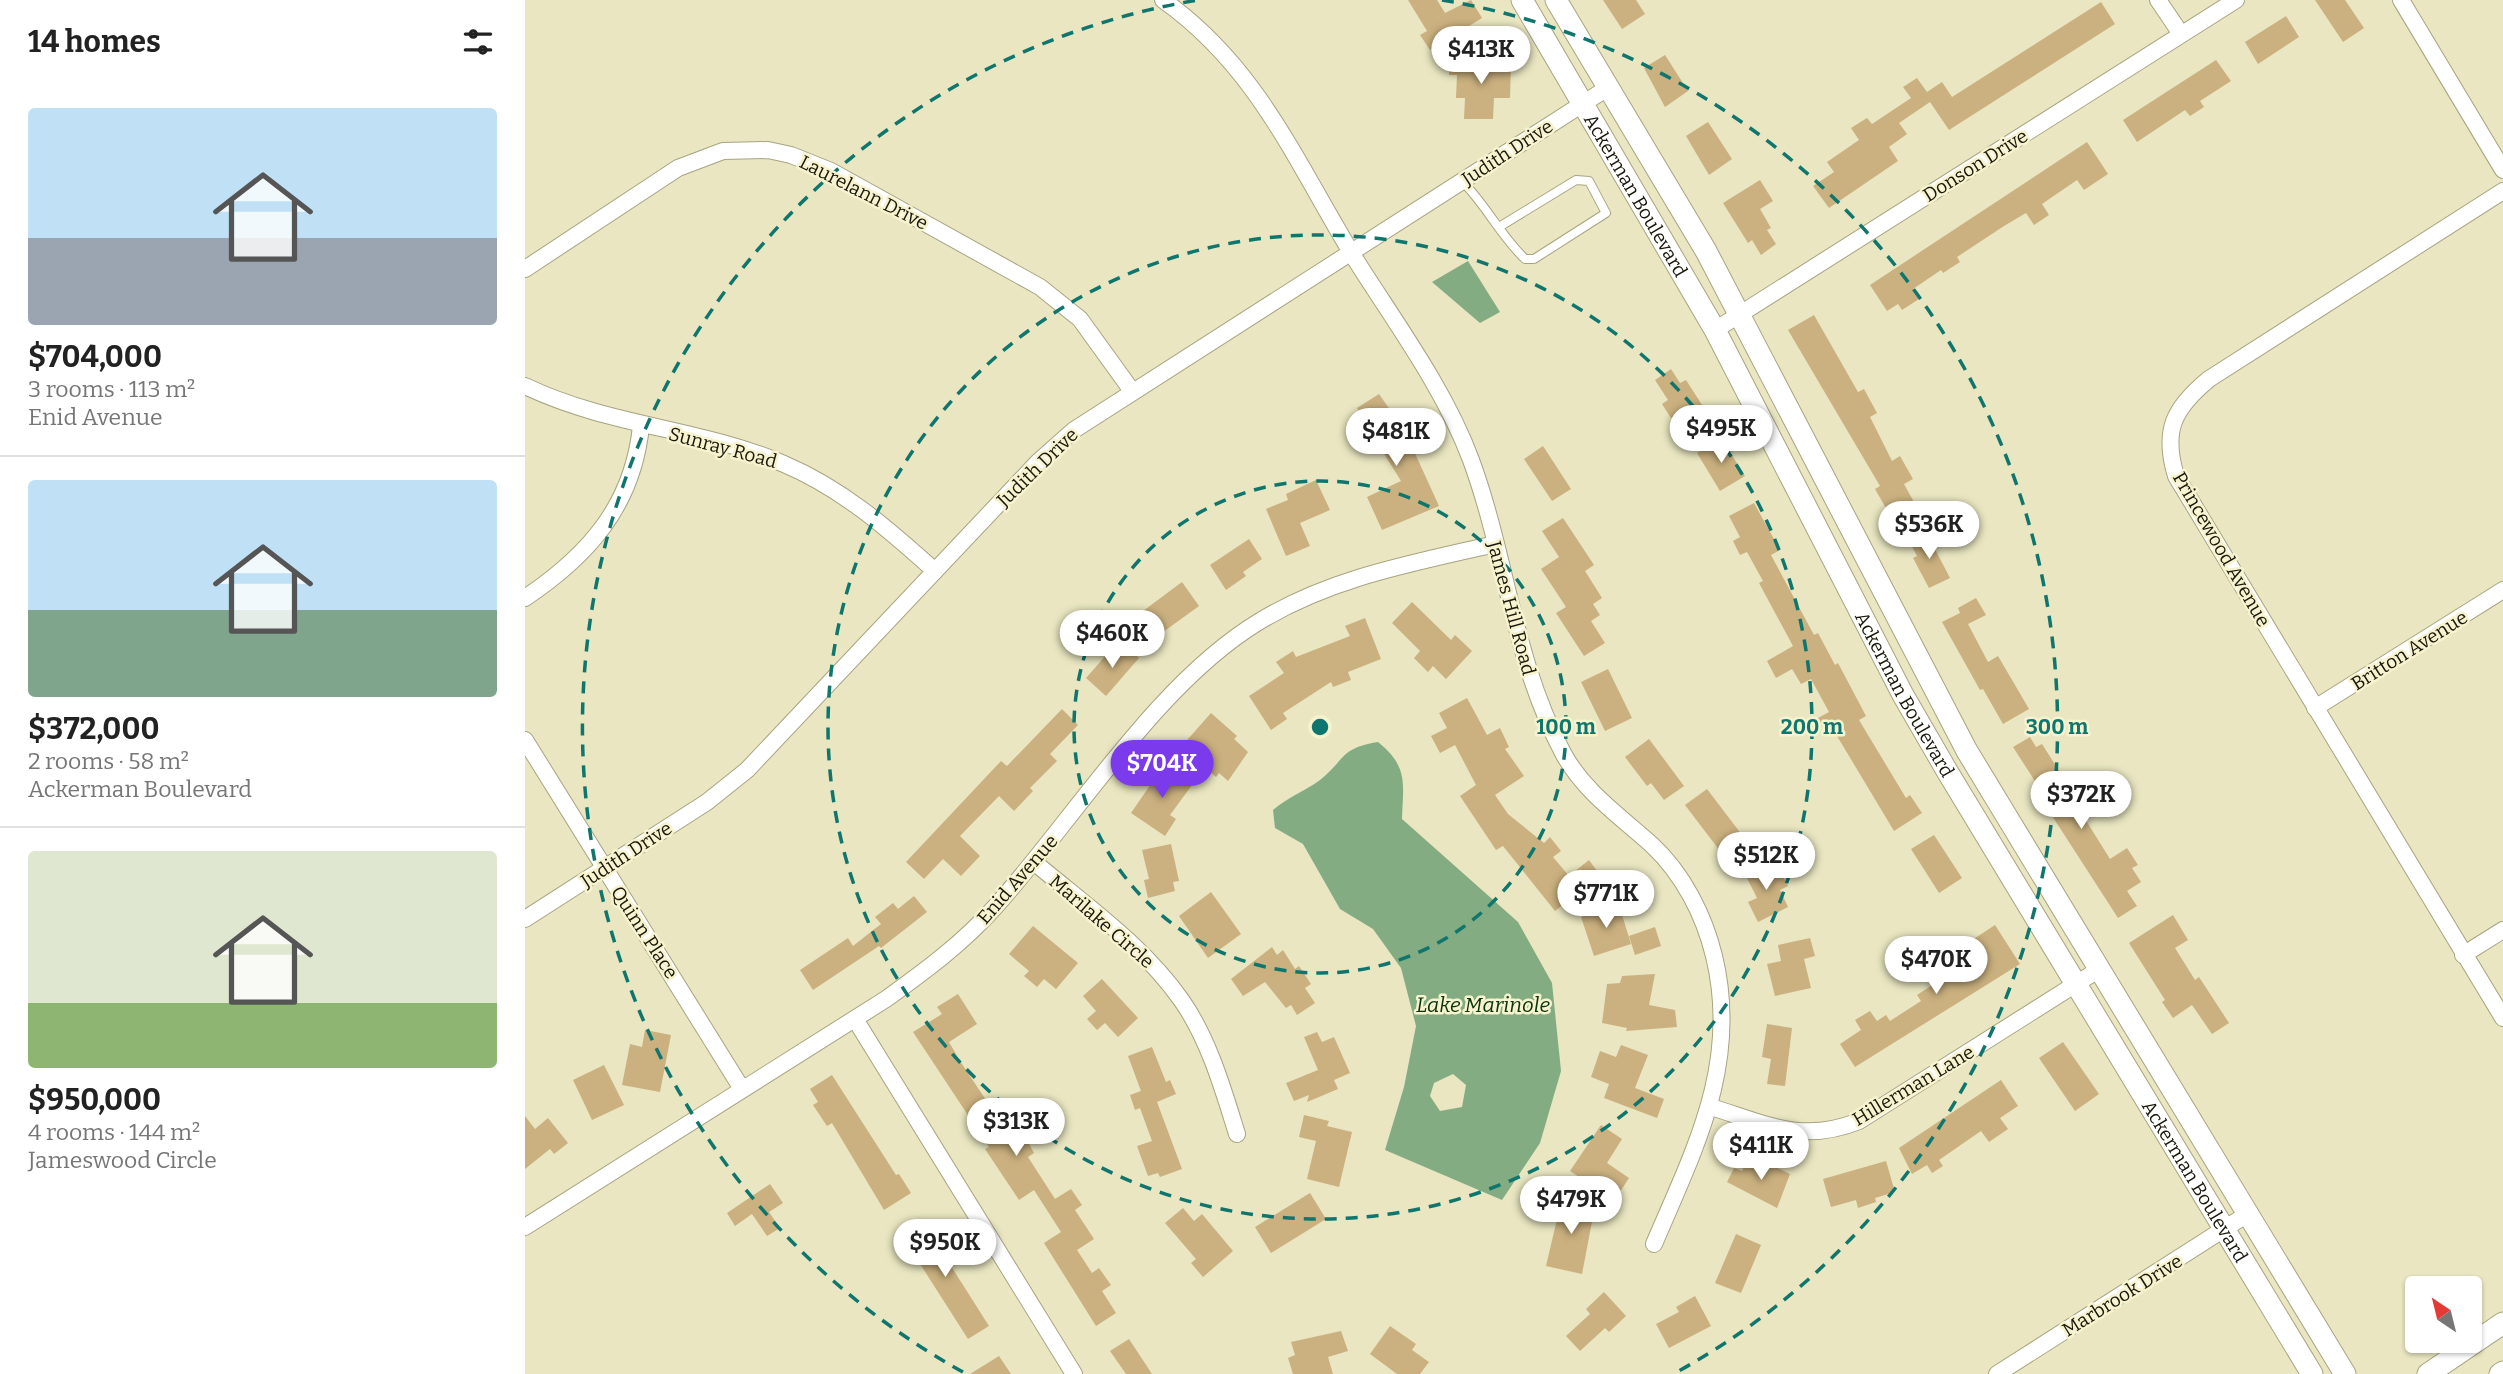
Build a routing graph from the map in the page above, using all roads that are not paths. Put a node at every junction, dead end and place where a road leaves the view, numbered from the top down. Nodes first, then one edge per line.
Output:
1 (1163, 0) edge
2 (1523, 0) edge
3 (1556, 0) edge
4 (2158, 0) edge
5 (2236, 0) edge
6 (2401, 0) edge
7 (2181, 34) junction
8 (1609, 87) junction
9 (1585, 103) junction
10 (2503, 170) edge
11 (1462, 181) junction
12 (2503, 191) edge
13 (1499, 227) junction
14 (1350, 251) junction
15 (525, 269) edge
16 (1739, 315) junction
17 (1715, 330) junction
18 (525, 386) edge
19 (1132, 391) junction
20 (641, 426) junction
21 (1495, 544) junction
22 (935, 571) junction
23 (2503, 590) edge
24 (525, 598) edge
25 (2315, 708) junction
26 (525, 740) edge
27 (1034, 862) junction
28 (604, 869) junction
29 (525, 919) edge
30 (2503, 930) edge
31 (2463, 955) junction
32 (2098, 970) junction
33 (2075, 985) junction
34 (2503, 1018) edge
35 (855, 1019) junction
36 (742, 1089) junction
37 (1711, 1107) junction
38 (1237, 1134) dead end
39 (2246, 1215) junction
40 (525, 1227) edge
41 (2223, 1230) junction
42 (1654, 1244) dead end
43 (2503, 1323) edge
44 (1074, 1374) edge
45 (1997, 1374) edge
46 (2312, 1374) edge
47 (2345, 1374) edge
48 (2428, 1374) edge

1 - 14 street, James Hill Road
2 - 9 street, Ackerman Boulevard
3 - 8 street, Ackerman Boulevard
4 - 7 street
5 - 7 street, Donson Drive
6 - 10 street
7 - 16 street, Donson Drive
8 - 9 street, Judith Drive
8 - 16 street, Ackerman Boulevard
9 - 11 street, Judith Drive
9 - 17 street, Ackerman Boulevard
11 - 13 lane
11 - 14 street, Judith Drive
12 - 25 street, Princewood Avenue
13 - 13 lane
14 - 19 street, Judith Drive
14 - 21 street, James Hill Road
15 - 19 street, Laurelann Drive
16 - 17 street, Donson Drive
16 - 32 street, Ackerman Boulevard
17 - 33 street, Ackerman Boulevard
18 - 20 street, Sunray Road
19 - 22 street, Judith Drive
20 - 22 street, Sunray Road
20 - 24 street
21 - 27 street, Enid Avenue
21 - 37 street, James Hill Road
22 - 28 street, Judith Drive
23 - 25 street, Britton Avenue
25 - 31 street, Princewood Avenue
26 - 28 street, Quinn Place
27 - 35 street, Enid Avenue
27 - 38 street, Marilake Circle
28 - 29 street, Judith Drive
28 - 36 street, Quinn Place
30 - 31 street
31 - 34 street, Princewood Avenue
32 - 33 street, Hillerman Lane
32 - 39 street, Ackerman Boulevard
33 - 37 street, Hillerman Lane
33 - 41 street, Ackerman Boulevard
35 - 36 street, Enid Avenue
35 - 44 street
36 - 40 street, Enid Avenue
37 - 42 street, James Hill Road
39 - 41 street, Marbrook Drive
39 - 47 street, Ackerman Boulevard
41 - 45 street, Marbrook Drive
41 - 46 street, Ackerman Boulevard
43 - 48 street

